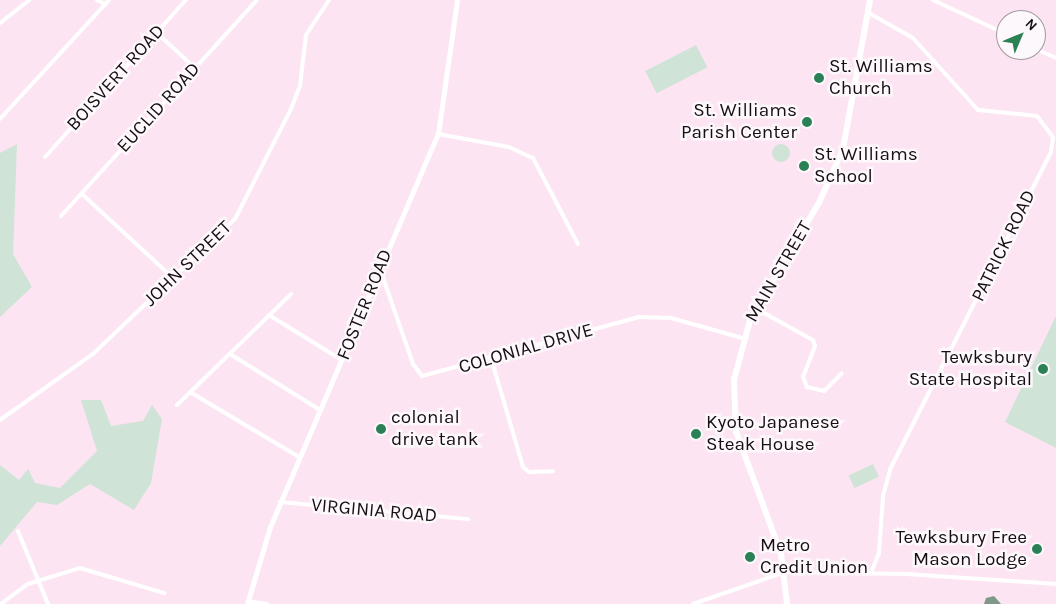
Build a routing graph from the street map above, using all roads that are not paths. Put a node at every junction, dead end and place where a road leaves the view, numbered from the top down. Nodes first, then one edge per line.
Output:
1 (29, 0) edge
2 (97, 0) edge
3 (109, 0) edge
4 (186, 0) edge
5 (257, 0) edge
6 (328, 0) edge
7 (457, 0) edge
8 (870, 0) edge
9 (933, 0) edge
10 (942, 2) edge
11 (105, 4) junction
12 (867, 12) junction
13 (0, 23) edge
14 (996, 29) edge
15 (157, 33) junction
16 (195, 68) junction
17 (0, 120) edge
18 (438, 134) junction
19 (45, 157) dead end
20 (82, 194) junction
21 (61, 216) dead end
22 (578, 244) dead end
23 (380, 269) junction
24 (174, 279) junction
25 (291, 294) dead end
26 (755, 308) junction
27 (269, 315) junction
28 (742, 338) junction
29 (230, 354) junction
30 (491, 358) junction
31 (343, 361) junction
32 (842, 373) dead end
33 (190, 392) junction
34 (177, 404) dead end
35 (320, 410) junction
36 (0, 420) edge
37 (299, 457) junction
38 (553, 471) dead end
39 (280, 502) junction
40 (468, 519) dead end
41 (18, 531) dead end
42 (785, 572) junction
43 (871, 573) junction
44 (38, 580) junction
45 (1056, 584) edge
46 (164, 592) dead end
47 (247, 602) edge
48 (1, 604) edge
49 (48, 604) edge
50 (267, 604) edge
51 (693, 604) edge
52 (787, 604) edge

1 - 13 street
2 - 11 street
3 - 11 street
4 - 15 street, BOISVERT ROAD
5 - 16 street, EUCLID ROAD
6 - 24 street, JOHN STREET
7 - 18 street, FOSTER ROAD
8 - 12 main road, MAIN STREET
9 - 10 street
10 - 14 street
11 - 17 street
12 - 26 main road, MAIN STREET
12 - 43 street, PATRICK ROAD
15 - 16 street
15 - 19 street, BOISVERT ROAD
16 - 20 street, EUCLID ROAD
18 - 22 street
18 - 23 street, FOSTER ROAD
20 - 21 street, EUCLID ROAD
20 - 24 street
23 - 30 street, COLONIAL DRIVE
23 - 31 street, FOSTER ROAD
24 - 36 street, JOHN STREET
25 - 27 street
26 - 28 main road, MAIN STREET
26 - 32 street
27 - 29 street
27 - 31 street
28 - 30 street, COLONIAL DRIVE
28 - 42 main road, MAIN STREET
29 - 33 street
29 - 35 street
30 - 38 street
31 - 35 street, FOSTER ROAD
33 - 34 street
33 - 37 street
35 - 37 street, FOSTER ROAD
37 - 39 street, FOSTER ROAD
39 - 40 street, VIRGINIA ROAD
39 - 47 street, FOSTER ROAD
41 - 44 street
42 - 43 street
42 - 51 street
42 - 52 main road, MAIN STREET
43 - 45 street
44 - 46 street
44 - 48 street
44 - 49 street
47 - 50 street

